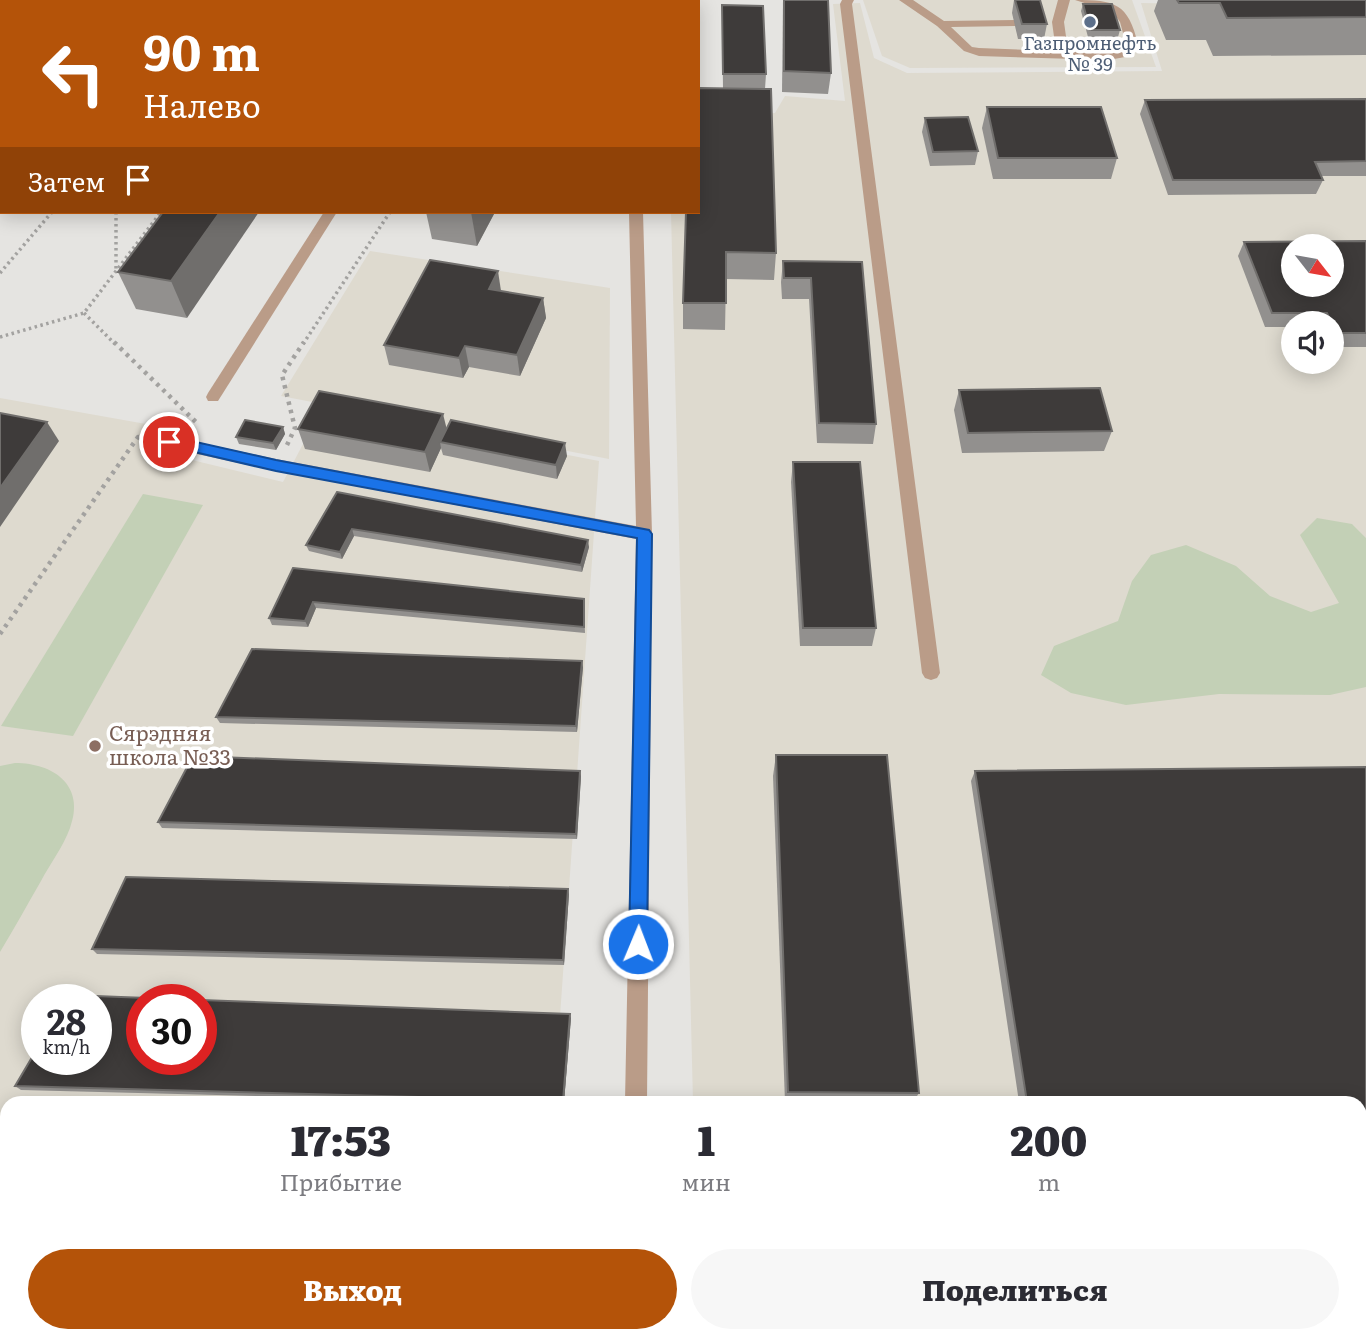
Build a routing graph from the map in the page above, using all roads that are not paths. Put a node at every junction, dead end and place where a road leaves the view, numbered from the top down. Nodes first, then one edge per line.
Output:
1 (848, 0) edge
2 (906, 0) edge
3 (922, 0) edge
4 (1064, 0) edge
5 (1081, 0) edge
6 (1016, 29) edge
7 (947, 30) junction
8 (1063, 55) junction
9 (329, 214) edge
10 (636, 214) edge
11 (213, 397) road end
12 (169, 442) road end
13 (644, 534) junction
14 (931, 673) dead end
15 (635, 1096) edge

1 - 14 street
2 - 3 street
2 - 7 street
4 - 8 street
5 - 8 street
6 - 7 street
7 - 8 street
9 - 11 street
10 - 13 street
12 - 13 street
13 - 15 street

